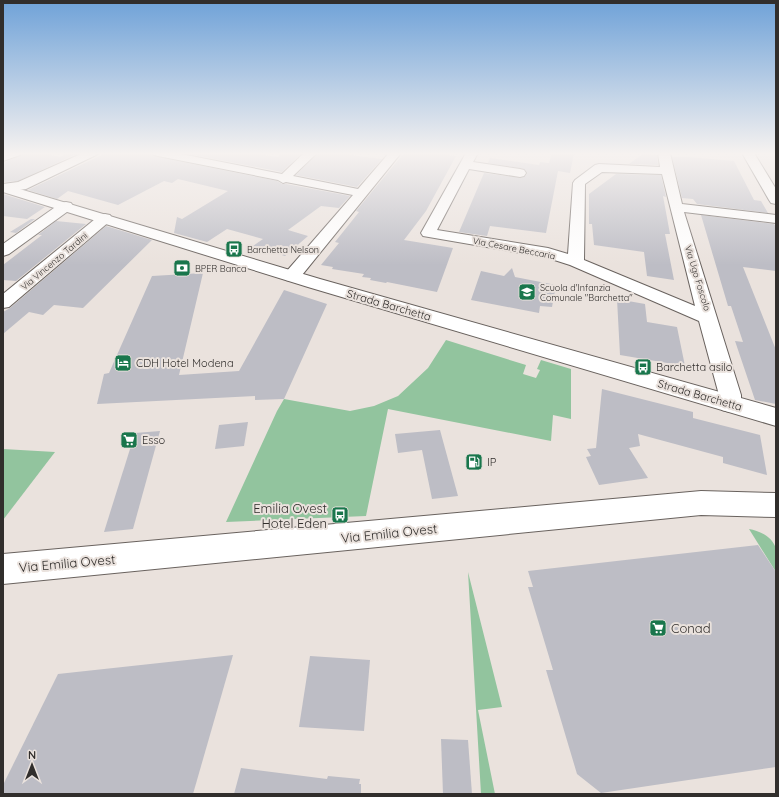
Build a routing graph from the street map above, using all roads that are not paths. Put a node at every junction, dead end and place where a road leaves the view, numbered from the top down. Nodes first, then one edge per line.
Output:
1 (11, 190) edge
2 (345, 190) edge
3 (363, 190) edge
4 (452, 190) edge
5 (579, 190) edge
6 (672, 190) edge
7 (773, 190) edge
8 (361, 193) junction
9 (776, 200) edge
10 (66, 206) junction
11 (676, 207) junction
12 (105, 218) junction
13 (776, 219) edge
14 (3, 251) edge
15 (576, 262) junction
16 (292, 276) junction
17 (3, 303) edge
18 (709, 318) junction
19 (730, 404) junction
20 (776, 418) edge
21 (776, 505) edge
22 (3, 569) edge

1 - 10 street, Strada Barchetta
2 - 8 street
3 - 8 street
4 - 15 street, Via Cesare Beccaria
5 - 15 street
6 - 11 street, Via Ugo Foscolo
7 - 9 street
8 - 16 street
10 - 12 street, Strada Barchetta
10 - 14 street
11 - 13 street
11 - 18 street, Via Ugo Foscolo
12 - 16 street, Strada Barchetta
12 - 17 street, Via Vincenzo Tardini
15 - 18 street, Via Cesare Beccaria
16 - 19 street, Strada Barchetta
18 - 19 street, Via Ugo Foscolo
19 - 20 street, Strada Barchetta
21 - 22 street, Via Emilia Ovest

